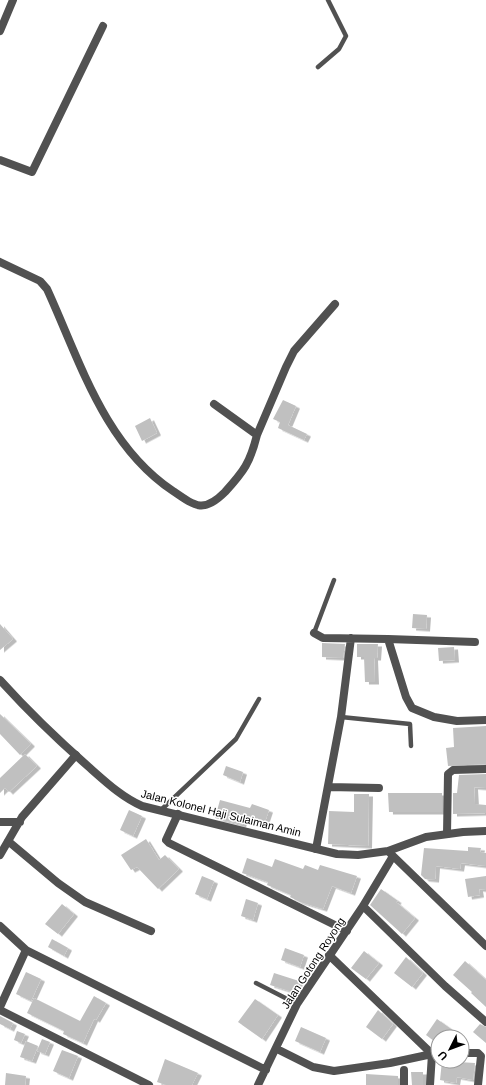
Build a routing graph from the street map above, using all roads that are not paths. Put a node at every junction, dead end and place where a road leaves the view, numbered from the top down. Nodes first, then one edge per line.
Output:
1 (13, 0) edge
2 (328, 0) edge
3 (103, 26) dead end
4 (0, 31) edge
5 (318, 67) dead end
6 (0, 160) edge
7 (0, 262) edge
8 (335, 304) dead end
9 (214, 404) dead end
10 (257, 435) junction
11 (334, 580) dead end
12 (314, 632) joint
13 (351, 638) junction
14 (388, 639) junction
15 (475, 642) dead end
16 (0, 680) edge
17 (259, 699) dead end
18 (341, 717) junction
19 (486, 720) edge
20 (411, 746) dead end
21 (76, 755) junction
22 (486, 769) edge
23 (328, 787) junction
24 (379, 788) dead end
25 (161, 810) junction
26 (178, 814) junction
27 (0, 822) edge
28 (20, 822) junction
29 (486, 831) edge
30 (447, 834) junction
31 (8, 841) junction
32 (316, 849) junction
33 (390, 853) junction
34 (0, 855) edge
35 (363, 906) junction
36 (0, 926) edge
37 (151, 930) dead end
38 (346, 931) junction
39 (486, 946) edge
40 (26, 950) junction
41 (329, 955) junction
42 (256, 982) dead end
43 (297, 1004) junction
44 (0, 1007) edge
45 (0, 1010) edge
46 (486, 1022) edge
47 (277, 1048) junction
48 (430, 1049) edge
49 (470, 1053) edge
50 (430, 1055) edge
51 (433, 1069) edge
52 (266, 1070) junction
53 (404, 1070) dead end
54 (149, 1085) edge
55 (258, 1085) edge
56 (404, 1085) edge
57 (430, 1085) edge
58 (478, 1085) edge

1 - 4 street
2 - 5 lane
3 - 6 street
7 - 10 street
8 - 10 street
9 - 10 street
11 - 12 lane
12 - 13 street
13 - 14 street
13 - 18 street
14 - 15 street
14 - 19 street
16 - 21 street, Jalan Kolonel Haji Sulaiman Amin
17 - 25 lane
18 - 20 lane
18 - 23 street
21 - 25 street, Jalan Kolonel Haji Sulaiman Amin
21 - 28 street
22 - 30 street
23 - 24 street
23 - 32 street
25 - 26 street, Jalan Kolonel Haji Sulaiman Amin
26 - 32 street, Jalan Kolonel Haji Sulaiman Amin
26 - 38 street
27 - 28 street
28 - 31 street
29 - 30 street, Jalan Kolonel Haji Sulaiman Amin
30 - 33 street, Jalan Kolonel Haji Sulaiman Amin
31 - 34 street
31 - 37 street
32 - 33 street, Jalan Kolonel Haji Sulaiman Amin
33 - 35 street, Jalan Gotong Royong
33 - 39 street
35 - 38 street, Jalan Gotong Royong
35 - 46 street
36 - 40 street
38 - 41 street, Jalan Gotong Royong
40 - 44 street
40 - 52 street
41 - 43 street, Jalan Gotong Royong
41 - 48 street
42 - 43 lane
43 - 47 street, Jalan Gotong Royong
45 - 54 street
47 - 50 street
47 - 52 street, Jalan Gotong Royong
49 - 58 street
51 - 57 street
52 - 55 street, Jalan Gotong Royong
53 - 56 street

